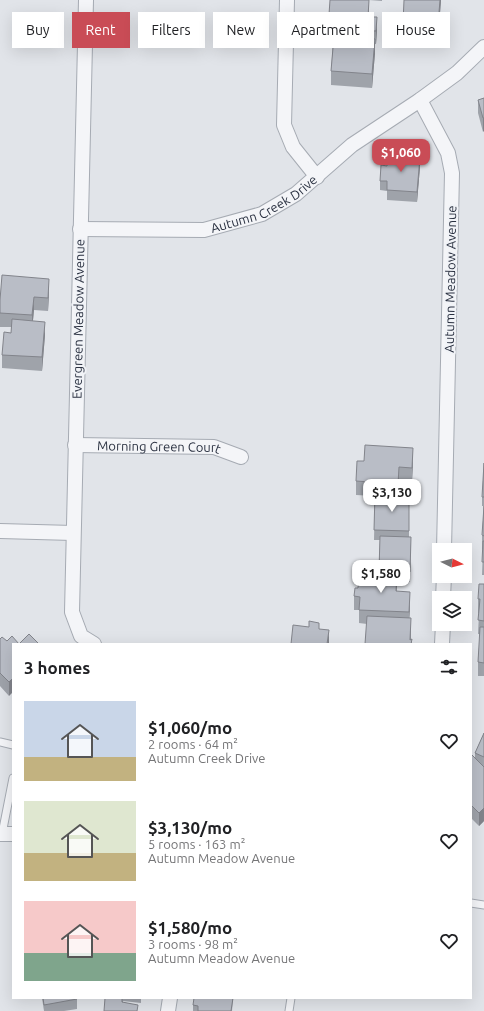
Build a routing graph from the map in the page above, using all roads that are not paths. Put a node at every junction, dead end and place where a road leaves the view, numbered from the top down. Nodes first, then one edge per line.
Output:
1 (86, 0) edge
2 (288, 0) edge
3 (484, 46) edge
4 (420, 100) junction
5 (317, 177) junction
6 (80, 229) junction
7 (75, 445) junction
8 (241, 457) dead end
9 (0, 531) edge
10 (73, 533) junction
11 (444, 543) edge
12 (443, 631) edge
13 (78, 640) edge
14 (90, 643) edge
15 (442, 643) edge
16 (0, 742) edge
17 (12, 745) edge
18 (12, 785) edge
19 (5, 834) edge
20 (472, 903) edge
21 (484, 905) edge
22 (170, 999) edge
23 (291, 999) edge
24 (168, 1011) edge
25 (289, 1011) edge

1 - 6 street, Evergreen Meadow Avenue
2 - 5 street
3 - 4 street
4 - 5 street, Autumn Creek Drive
4 - 11 street, Autumn Meadow Avenue
5 - 6 street, Autumn Creek Drive
6 - 7 street, Evergreen Meadow Avenue
7 - 8 street, Morning Green Court
7 - 10 street, Evergreen Meadow Avenue
9 - 10 street
10 - 13 street, Evergreen Meadow Avenue
12 - 15 street
13 - 14 street
16 - 17 lane
18 - 19 lane
20 - 21 lane
22 - 24 street
23 - 25 lane

